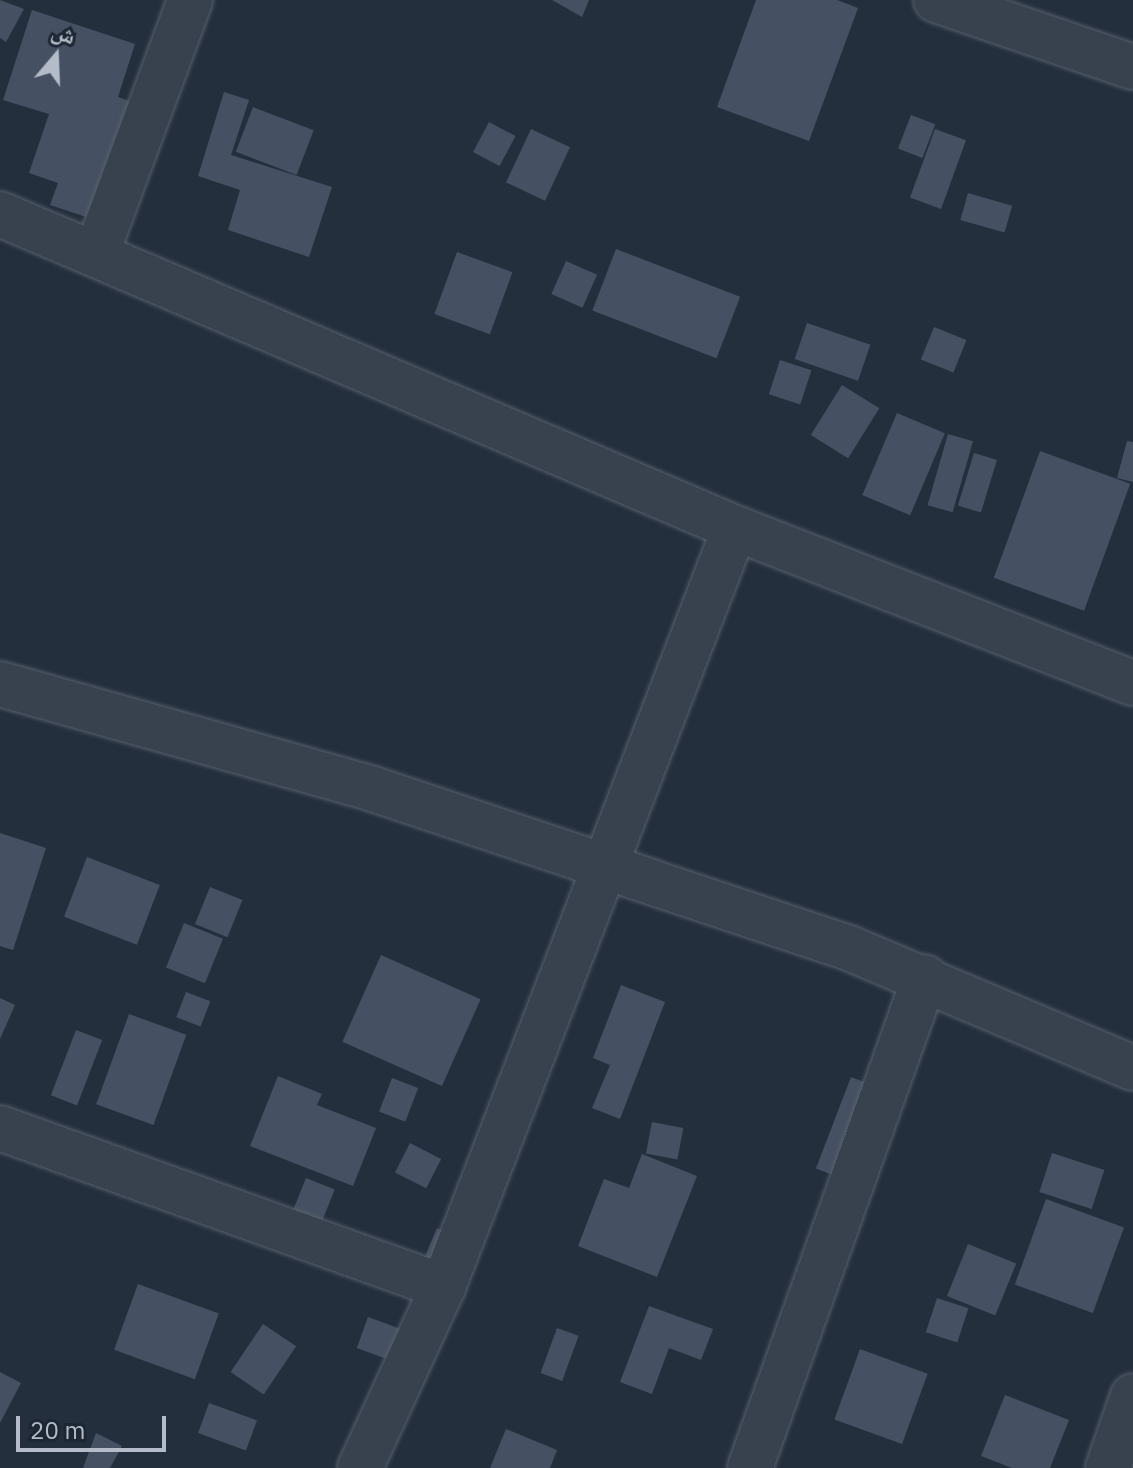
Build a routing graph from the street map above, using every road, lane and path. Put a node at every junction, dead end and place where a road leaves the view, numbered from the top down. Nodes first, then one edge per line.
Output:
1 (190, 0) edge
2 (936, 0) edge
3 (1133, 67) edge
4 (0, 214) edge
5 (97, 252) junction
6 (735, 528) junction
7 (1133, 683) edge
8 (0, 684) edge
9 (603, 868) junction
10 (925, 977) junction
11 (1133, 1068) edge
12 (0, 1128) edge
13 (443, 1287) junction
14 (1133, 1396) edge
15 (360, 1468) edge
16 (750, 1468) edge
17 (1108, 1468) edge

1 - 5 street
2 - 3 street
4 - 5 street
5 - 6 street
6 - 7 street
6 - 9 street
8 - 9 street
9 - 10 street
9 - 13 street
10 - 11 street
10 - 16 street
12 - 13 street
13 - 15 street
14 - 17 street

